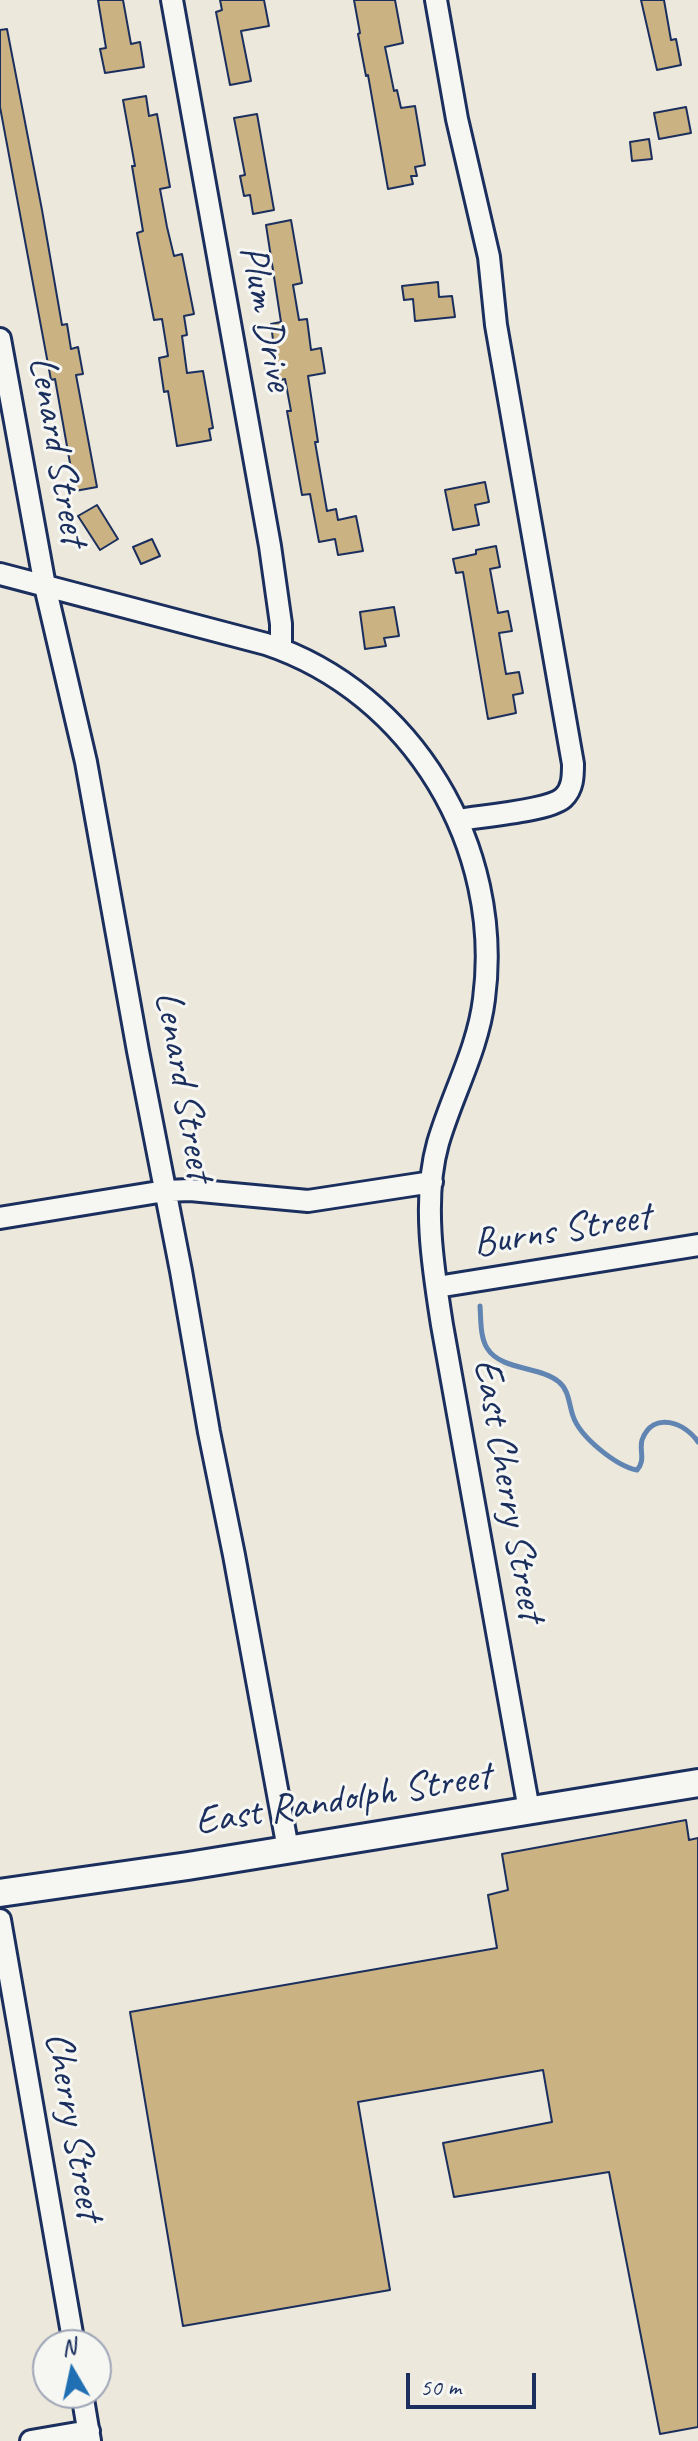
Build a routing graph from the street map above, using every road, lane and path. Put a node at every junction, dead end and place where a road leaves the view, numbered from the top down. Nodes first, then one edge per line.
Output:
1 (172, 0) edge
2 (436, 0) edge
3 (0, 339) edge
4 (0, 574) edge
5 (45, 586) junction
6 (281, 649) junction
7 (459, 820) junction
8 (432, 1182) junction
9 (165, 1191) junction
10 (0, 1218) edge
11 (698, 1245) edge
12 (437, 1287) junction
13 (698, 1783) edge
14 (529, 1810) junction
15 (288, 1849) junction
16 (0, 1893) edge
17 (0, 1920) edge
18 (71, 2329) edge
19 (85, 2409) edge
20 (90, 2436) edge
21 (31, 2441) edge

1 - 6 street, Plum Drive
2 - 7 street
3 - 5 street, Lenard Street
4 - 5 street, East Cherry Street
5 - 6 street, East Cherry Street
5 - 9 street, Lenard Street
6 - 7 street, East Cherry Street
7 - 8 street, East Cherry Street
8 - 9 street, Burns Street
8 - 12 street, East Cherry Street
9 - 10 street, Burns Street
9 - 15 street, Lenard Street
11 - 12 street, Burns Street
12 - 14 street, East Cherry Street
13 - 14 street, East Randolph Street
14 - 15 street, East Randolph Street
15 - 16 street, East Randolph Street
17 - 18 street, Cherry Street
19 - 20 street
20 - 21 street

